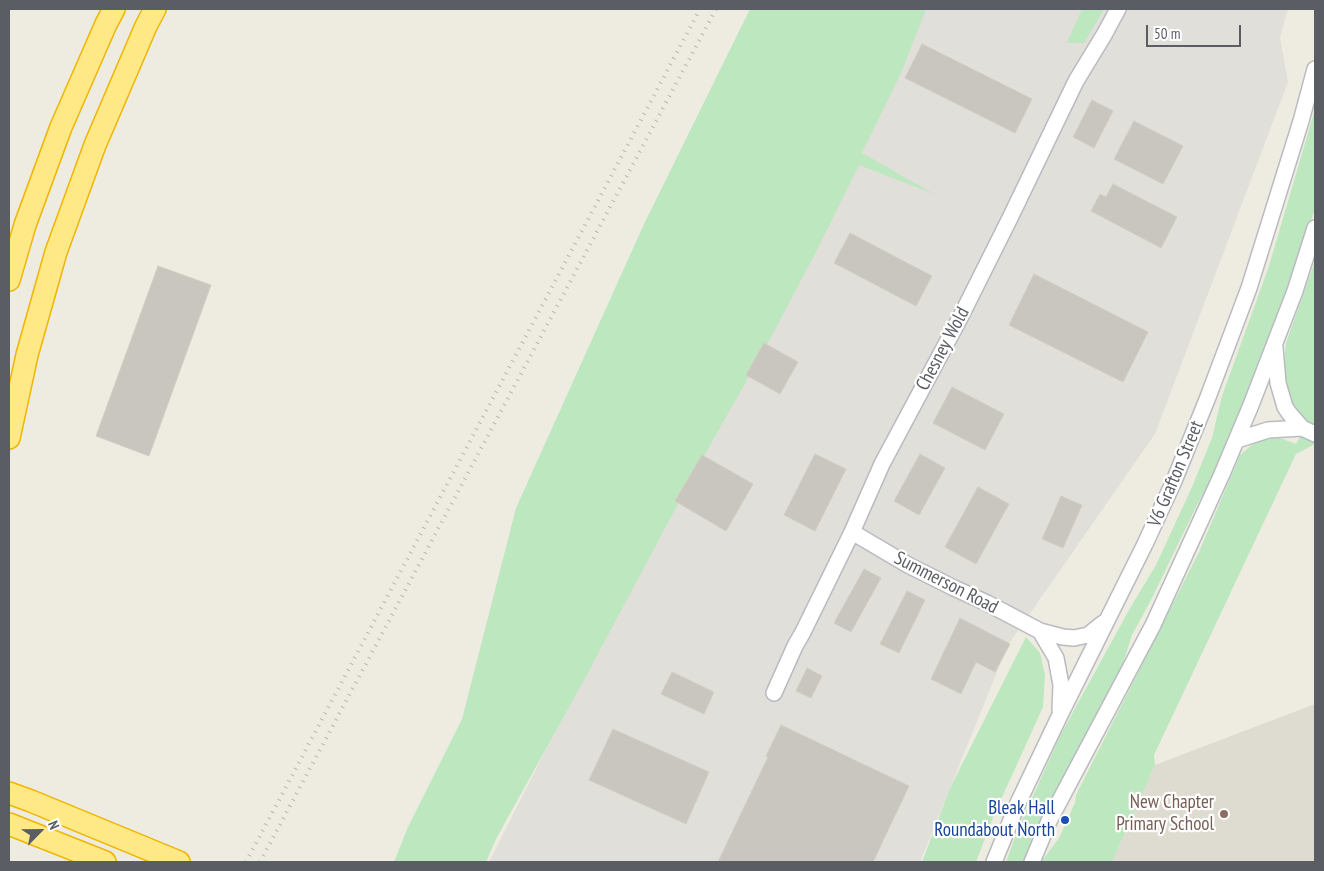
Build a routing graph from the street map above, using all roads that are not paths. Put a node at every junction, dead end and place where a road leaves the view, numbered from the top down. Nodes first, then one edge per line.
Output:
1 (114, 9) edge
2 (155, 9) edge
3 (1118, 9) edge
4 (1315, 69) edge
5 (1315, 228) edge
6 (9, 280) edge
7 (1275, 344) junction
8 (1309, 431) edge
9 (9, 438) edge
10 (1237, 440) junction
11 (852, 532) junction
12 (1108, 619) junction
13 (1040, 631) junction
14 (774, 693) dead end
15 (1060, 715) junction
16 (9, 793) edge
17 (14, 826) edge
18 (105, 862) edge
19 (179, 862) edge
20 (994, 862) edge
21 (1032, 862) edge

1 - 6 highway
2 - 9 highway
3 - 11 street, Chesney Wold
4 - 12 street, V6 Grafton Street
5 - 7 street
7 - 8 street
7 - 10 street
8 - 10 street
10 - 21 street
11 - 13 street, Summerson Road
11 - 14 street, Chesney Wold
12 - 13 street, Summerson Road
12 - 15 street, V6 Grafton Street
13 - 15 street
15 - 20 street, V6 Grafton Street
16 - 19 highway
17 - 18 highway

